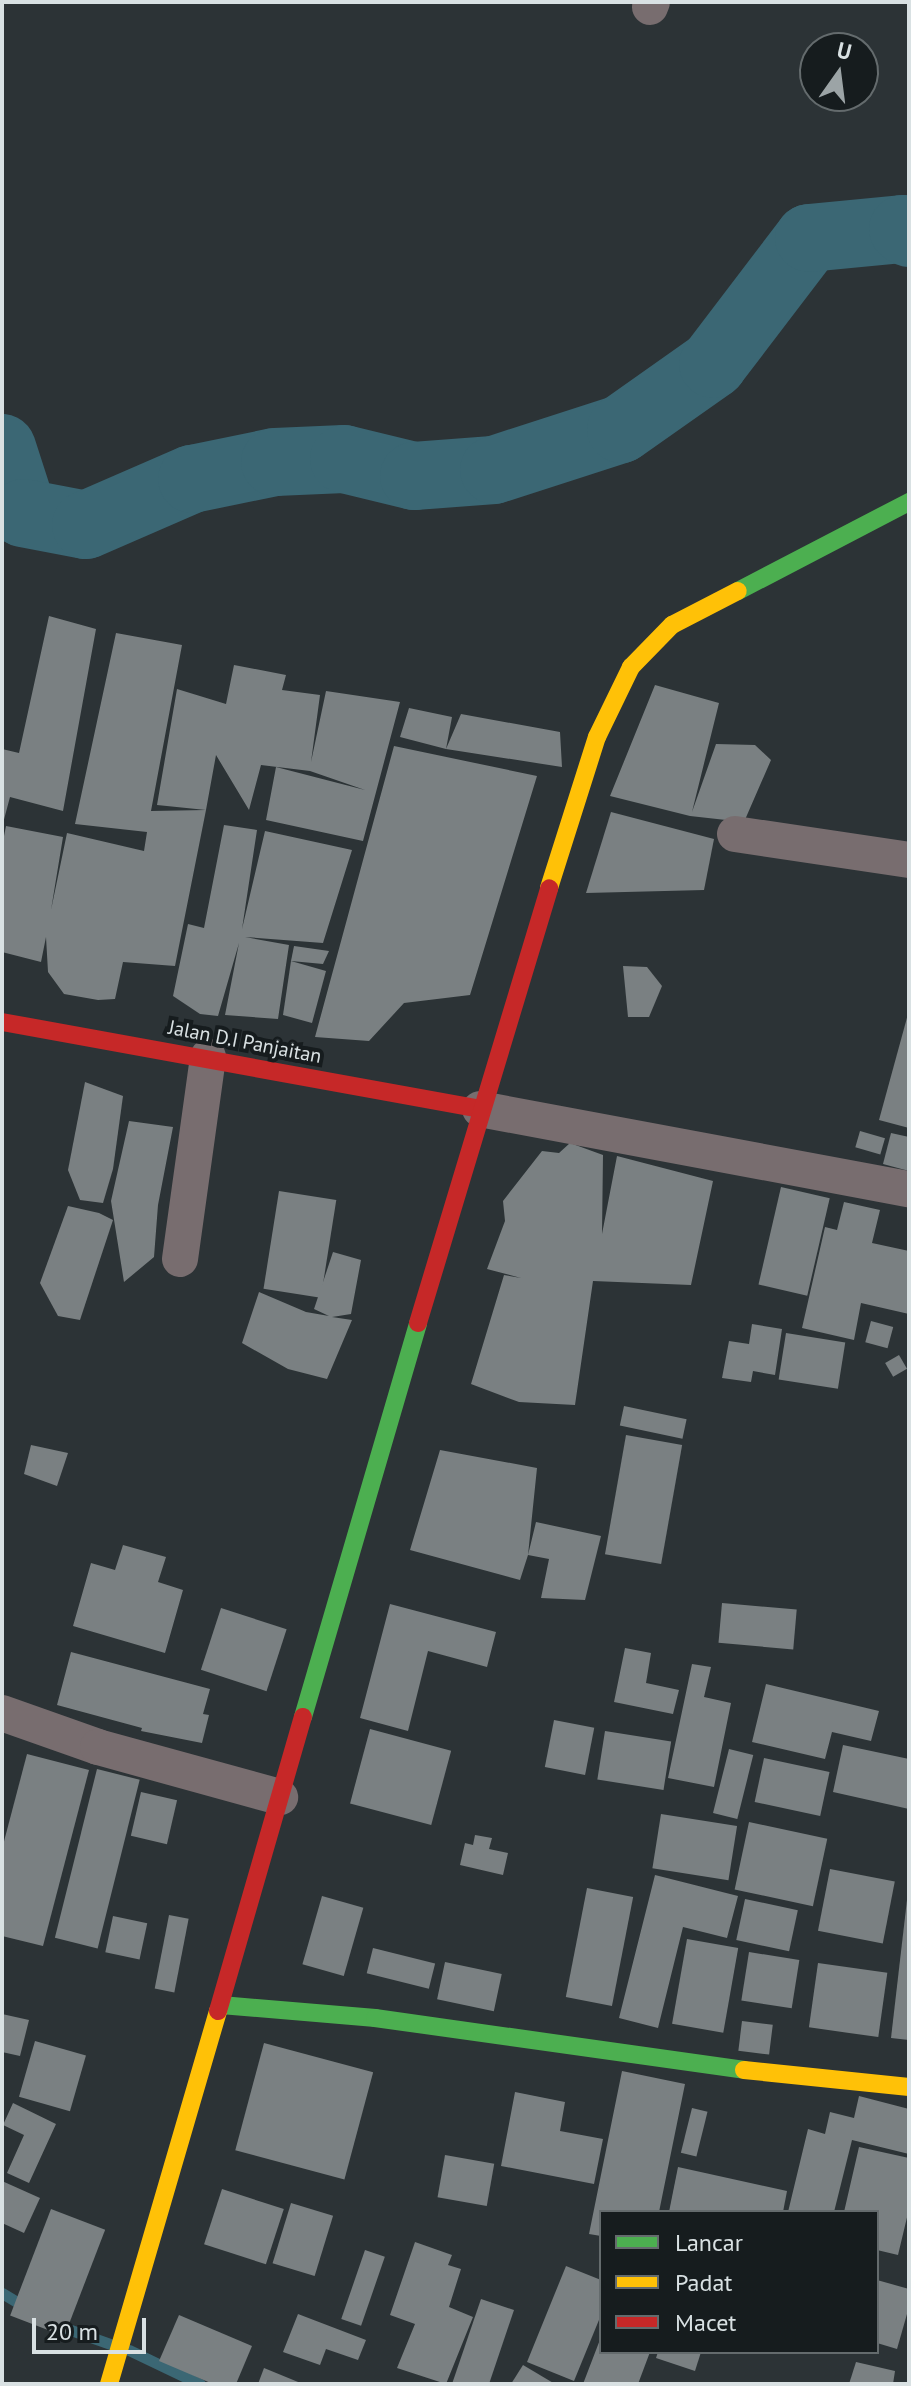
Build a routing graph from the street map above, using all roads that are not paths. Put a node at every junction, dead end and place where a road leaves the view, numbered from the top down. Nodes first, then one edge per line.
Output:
1 (908, 504) edge
2 (735, 834) dead end
3 (909, 860) edge
4 (2, 1022) edge
5 (208, 1057) junction
6 (480, 1109) junction
7 (909, 1189) edge
8 (180, 1259) dead end
9 (2, 1713) edge
10 (280, 1797) junction
11 (221, 2005) junction
12 (909, 2087) edge
13 (109, 2383) edge

1 - 6 street
2 - 3 street
4 - 5 street, Jalan D.I Panjaitan
5 - 6 street, Jalan D.I Panjaitan
5 - 8 street
6 - 7 street
6 - 10 street
9 - 10 street
10 - 11 street
11 - 12 street
11 - 13 street

